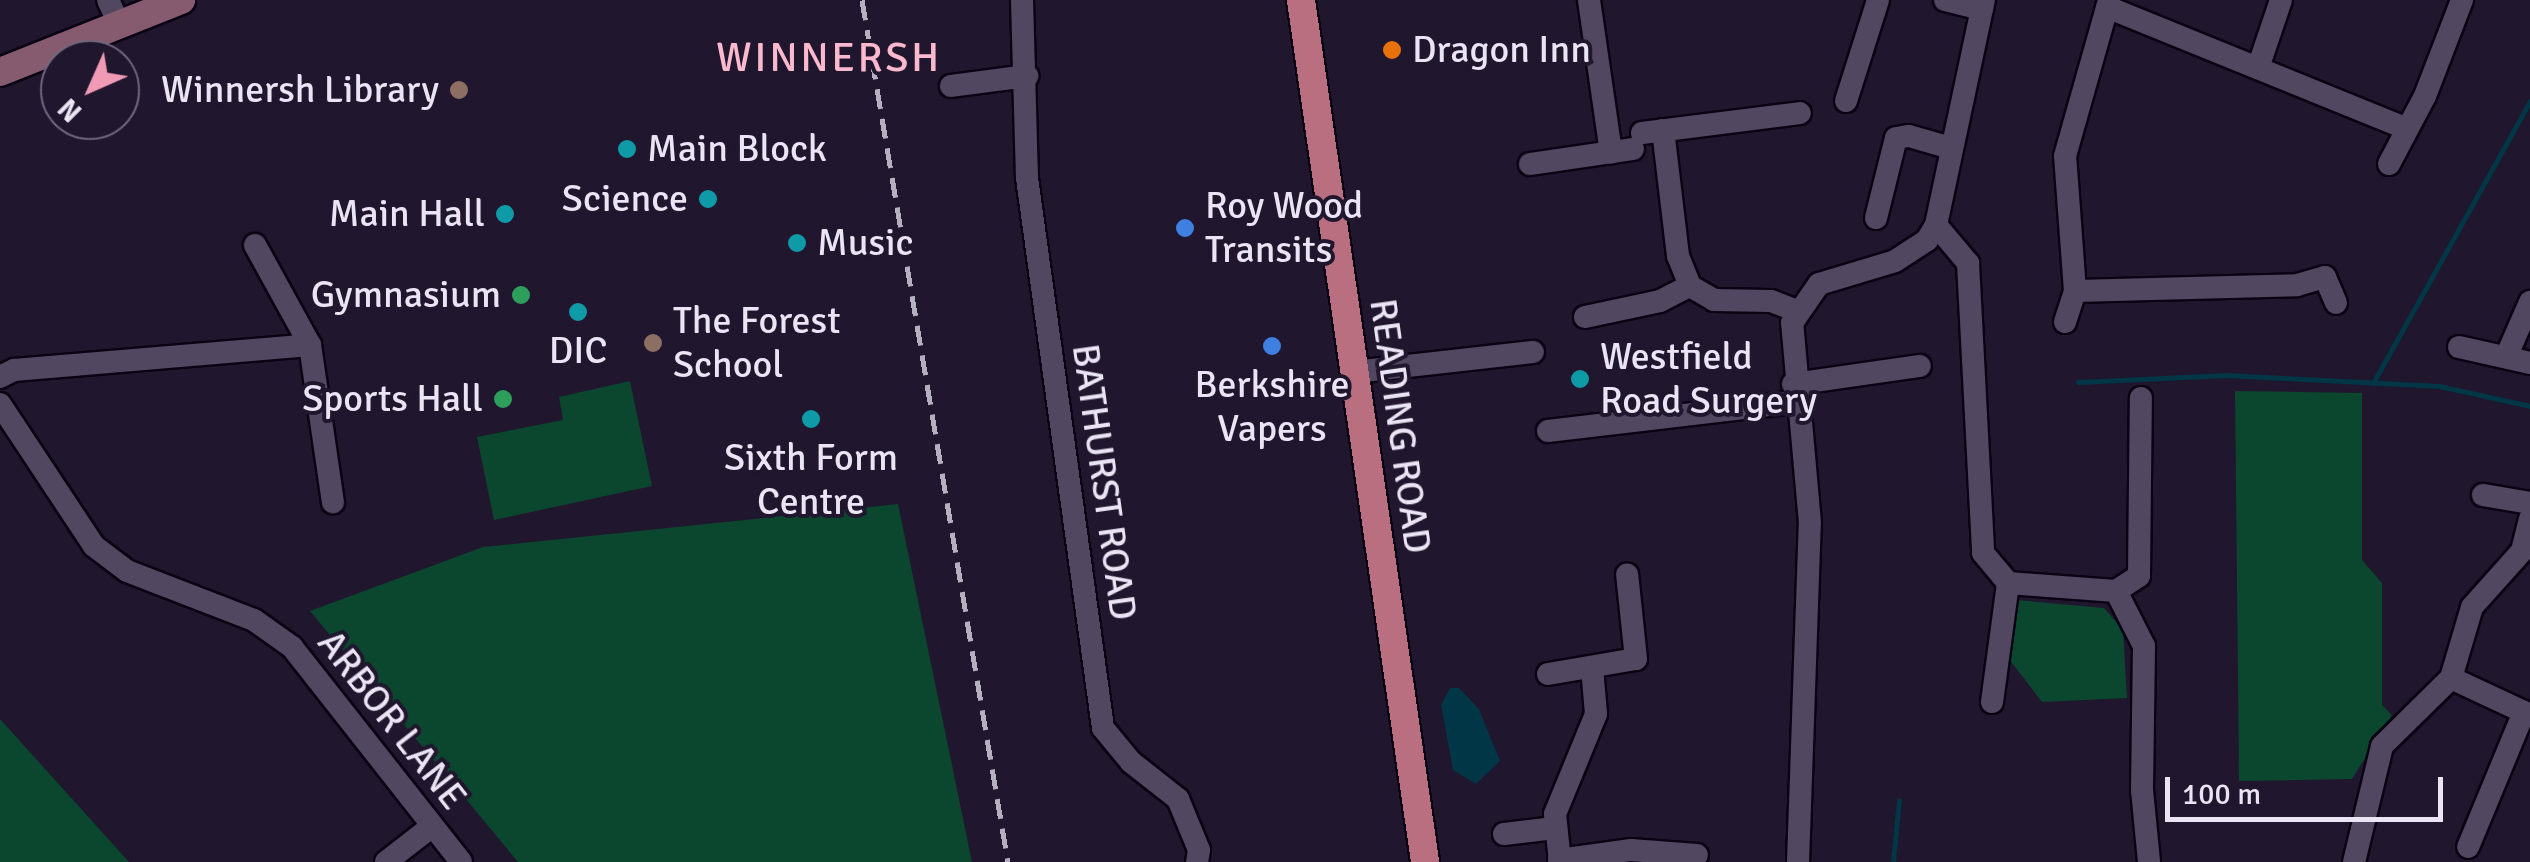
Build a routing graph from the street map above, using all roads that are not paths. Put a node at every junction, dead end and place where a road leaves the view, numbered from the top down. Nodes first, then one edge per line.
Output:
1 (181, 0) edge
2 (1022, 0) edge
3 (1301, 0) edge
4 (1589, 0) edge
5 (1878, 0) edge
6 (1945, 0) edge
7 (2280, 0) edge
8 (2462, 0) edge
9 (1983, 4) edge
10 (2108, 4) edge
11 (114, 12) edge
12 (2258, 68) junction
13 (0, 72) edge
14 (1027, 76) junction
15 (951, 86) dead end
16 (1846, 100) dead end
17 (1800, 113) dead end
18 (2407, 129) junction
19 (1637, 141) junction
20 (1951, 148) junction
21 (1530, 164) dead end
22 (2388, 164) dead end
23 (1876, 218) dead end
24 (1936, 225) junction
25 (255, 246) dead end
26 (1690, 286) junction
27 (2075, 291) junction
28 (2530, 302) edge
29 (2336, 303) dead end
30 (1797, 311) junction
31 (1585, 316) dead end
32 (2065, 322) dead end
33 (310, 345) junction
34 (2459, 347) dead end
35 (1533, 352) dead end
36 (2507, 356) junction
37 (2530, 363) edge
38 (1920, 366) dead end
39 (1354, 372) junction
40 (0, 377) edge
41 (1794, 393) junction
42 (2141, 398) dead end
43 (0, 404) edge
44 (1548, 431) dead end
45 (2483, 495) dead end
46 (333, 502) dead end
47 (2530, 503) edge
48 (2530, 519) edge
49 (1626, 574) dead end
50 (2008, 583) junction
51 (2116, 591) junction
52 (1592, 667) junction
53 (1548, 674) dead end
54 (2450, 678) junction
55 (1992, 702) dead end
56 (2527, 714) edge
57 (432, 827) junction
58 (1555, 828) junction
59 (1504, 834) dead end
60 (2468, 847) dead end
61 (1697, 855) dead end
62 (1560, 861) edge
63 (386, 862) edge
64 (460, 862) edge
65 (1196, 862) edge
66 (1424, 862) edge
67 (1798, 862) edge
68 (2148, 862) edge
69 (2354, 862) edge

1 - 11 main road
2 - 14 street, BATHURST ROAD
3 - 39 main road, READING ROAD
4 - 19 street
5 - 16 street
6 - 9 street
7 - 12 street
8 - 18 street
9 - 20 street
10 - 12 street
10 - 27 street
11 - 13 main road
12 - 18 street
14 - 15 street
14 - 65 street, BATHURST ROAD
17 - 19 street
18 - 22 street
19 - 21 street
19 - 26 street
20 - 23 street
20 - 24 street
24 - 30 street
24 - 50 street
25 - 33 street
26 - 30 street
26 - 31 street
27 - 29 street
27 - 32 street
28 - 36 street
30 - 41 street
33 - 40 street
33 - 46 street
34 - 36 street
35 - 39 street
36 - 37 street
38 - 41 street
39 - 66 main road, READING ROAD
41 - 44 street
41 - 67 street
42 - 51 street
43 - 57 street, ARBOR LANE
45 - 47 street
48 - 54 street
49 - 52 street
50 - 51 street
50 - 55 street
51 - 68 street
52 - 53 street
52 - 58 street
54 - 56 street
54 - 69 street
56 - 60 street
57 - 63 street
57 - 64 street, ARBOR LANE
58 - 59 street
58 - 62 street
61 - 62 street

